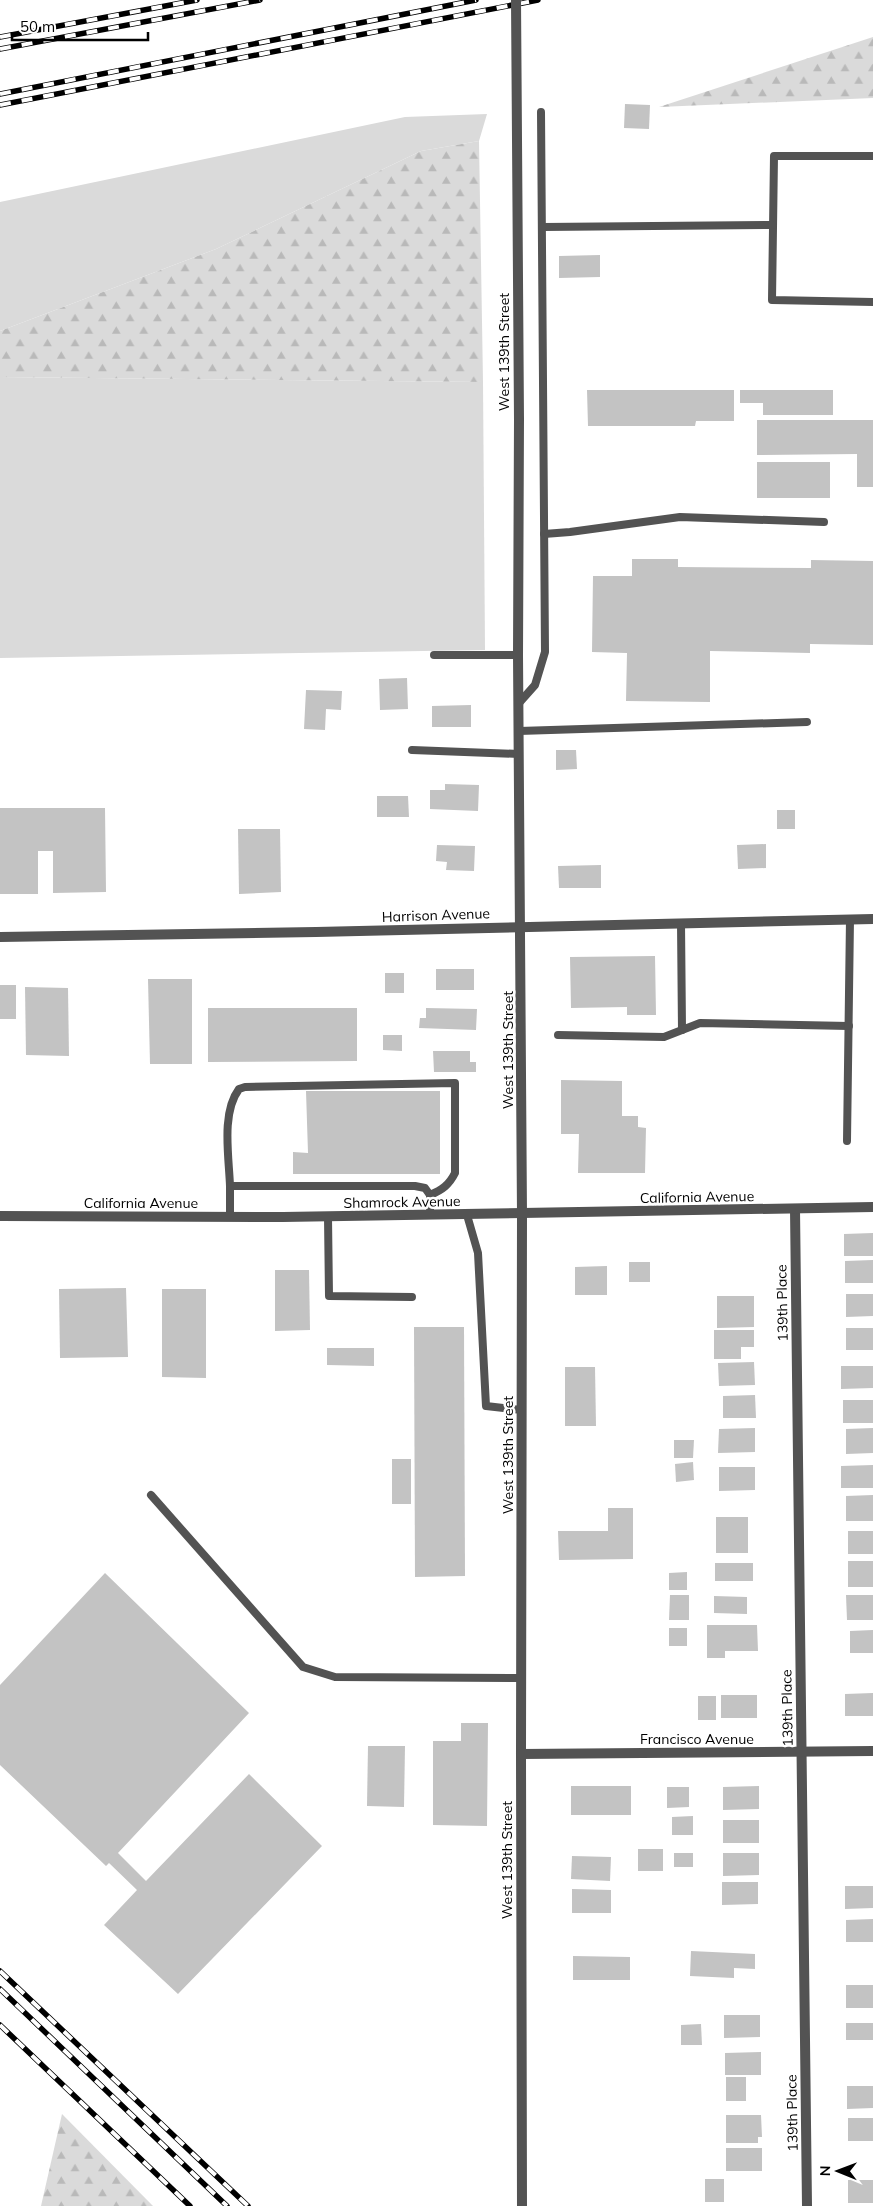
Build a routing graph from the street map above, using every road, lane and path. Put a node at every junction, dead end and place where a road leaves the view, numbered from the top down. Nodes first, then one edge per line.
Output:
1 (516, 0) edge
2 (541, 112) dead end
3 (873, 156) edge
4 (773, 225) junction
5 (543, 227) junction
6 (873, 302) edge
7 (824, 522) dead end
8 (544, 534) junction
9 (518, 655) junction
10 (434, 656) dead end
11 (519, 704) junction
12 (807, 722) dead end
13 (519, 731) junction
14 (412, 750) dead end
15 (519, 754) junction
16 (873, 918) edge
17 (850, 919) junction
18 (681, 923) junction
19 (521, 927) junction
20 (0, 937) edge
21 (849, 1026) junction
22 (682, 1030) junction
23 (558, 1036) dead end
24 (847, 1141) dead end
25 (230, 1186) junction
26 (430, 1195) junction
27 (873, 1207) edge
28 (795, 1209) junction
29 (522, 1214) junction
30 (430, 1215) junction
31 (467, 1215) junction
32 (0, 1216) edge
33 (328, 1216) junction
34 (230, 1217) junction
35 (283, 1217) joint
36 (412, 1297) dead end
37 (522, 1410) junction
38 (151, 1495) dead end
39 (521, 1678) junction
40 (873, 1751) edge
41 (801, 1752) junction
42 (521, 1754) junction
43 (522, 2206) edge
44 (807, 2206) edge

1 - 9 street, West 139th Street, bridge
2 - 5 lane
3 - 4 lane
4 - 5 lane
4 - 6 lane
5 - 8 lane
7 - 8 lane
8 - 11 lane
9 - 10 lane
9 - 11 street, West 139th Street
11 - 13 street, West 139th Street
12 - 13 lane
13 - 15 street, West 139th Street
14 - 15 lane
15 - 19 street, West 139th Street
16 - 17 street, Harrison Avenue
17 - 18 street, Harrison Avenue
17 - 21 lane
18 - 19 street, Harrison Avenue
18 - 22 lane
19 - 20 street, Harrison Avenue
19 - 29 street, West 139th Street
21 - 22 lane
21 - 24 lane
22 - 23 lane
25 - 26 lane
25 - 26 lane
25 - 34 lane
26 - 30 lane
27 - 28 street, California Avenue
28 - 29 street, California Avenue
28 - 41 street, 139th Place
29 - 31 street, Shamrock Avenue
29 - 37 street, West 139th Street
30 - 31 street, Shamrock Avenue
30 - 33 street, Shamrock Avenue
31 - 37 lane
32 - 34 street, California Avenue
33 - 35 street, Shamrock Avenue
33 - 36 lane
34 - 35 street, California Avenue
37 - 39 street, West 139th Street
38 - 39 lane
39 - 42 street, West 139th Street
40 - 41 street, Francisco Avenue
41 - 42 street, Francisco Avenue
41 - 44 street, 139th Place
42 - 43 street, West 139th Street

